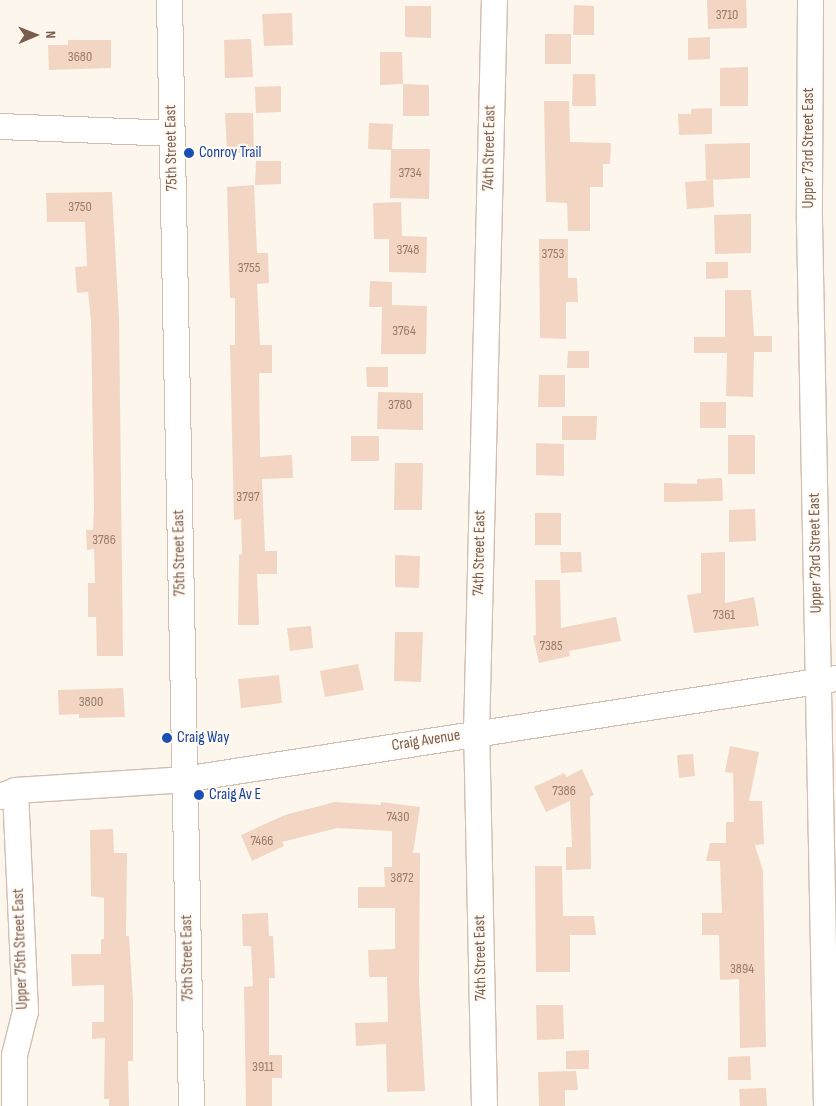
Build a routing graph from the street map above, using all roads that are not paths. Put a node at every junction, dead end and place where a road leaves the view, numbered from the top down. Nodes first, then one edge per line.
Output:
1 (168, 0) edge
2 (494, 0) edge
3 (810, 0) edge
4 (0, 126) edge
5 (172, 133) junction
6 (828, 678) edge
7 (476, 734) junction
8 (184, 778) junction
9 (8, 793) edge
10 (14, 1106) edge
11 (192, 1106) edge
12 (484, 1106) edge
13 (826, 1106) edge

1 - 5 street, 75th Street East
2 - 7 street, 74th Street East
3 - 6 street, Upper 73rd Street East
4 - 5 street
5 - 8 street, 75th Street East
6 - 7 street, Craig Avenue
6 - 13 street, Upper 73rd Street East
7 - 8 street, Craig Avenue
7 - 12 street, 74th Street East
8 - 9 street, Craig Avenue
8 - 11 street, 75th Street East
9 - 10 street, Upper 75th Street East

